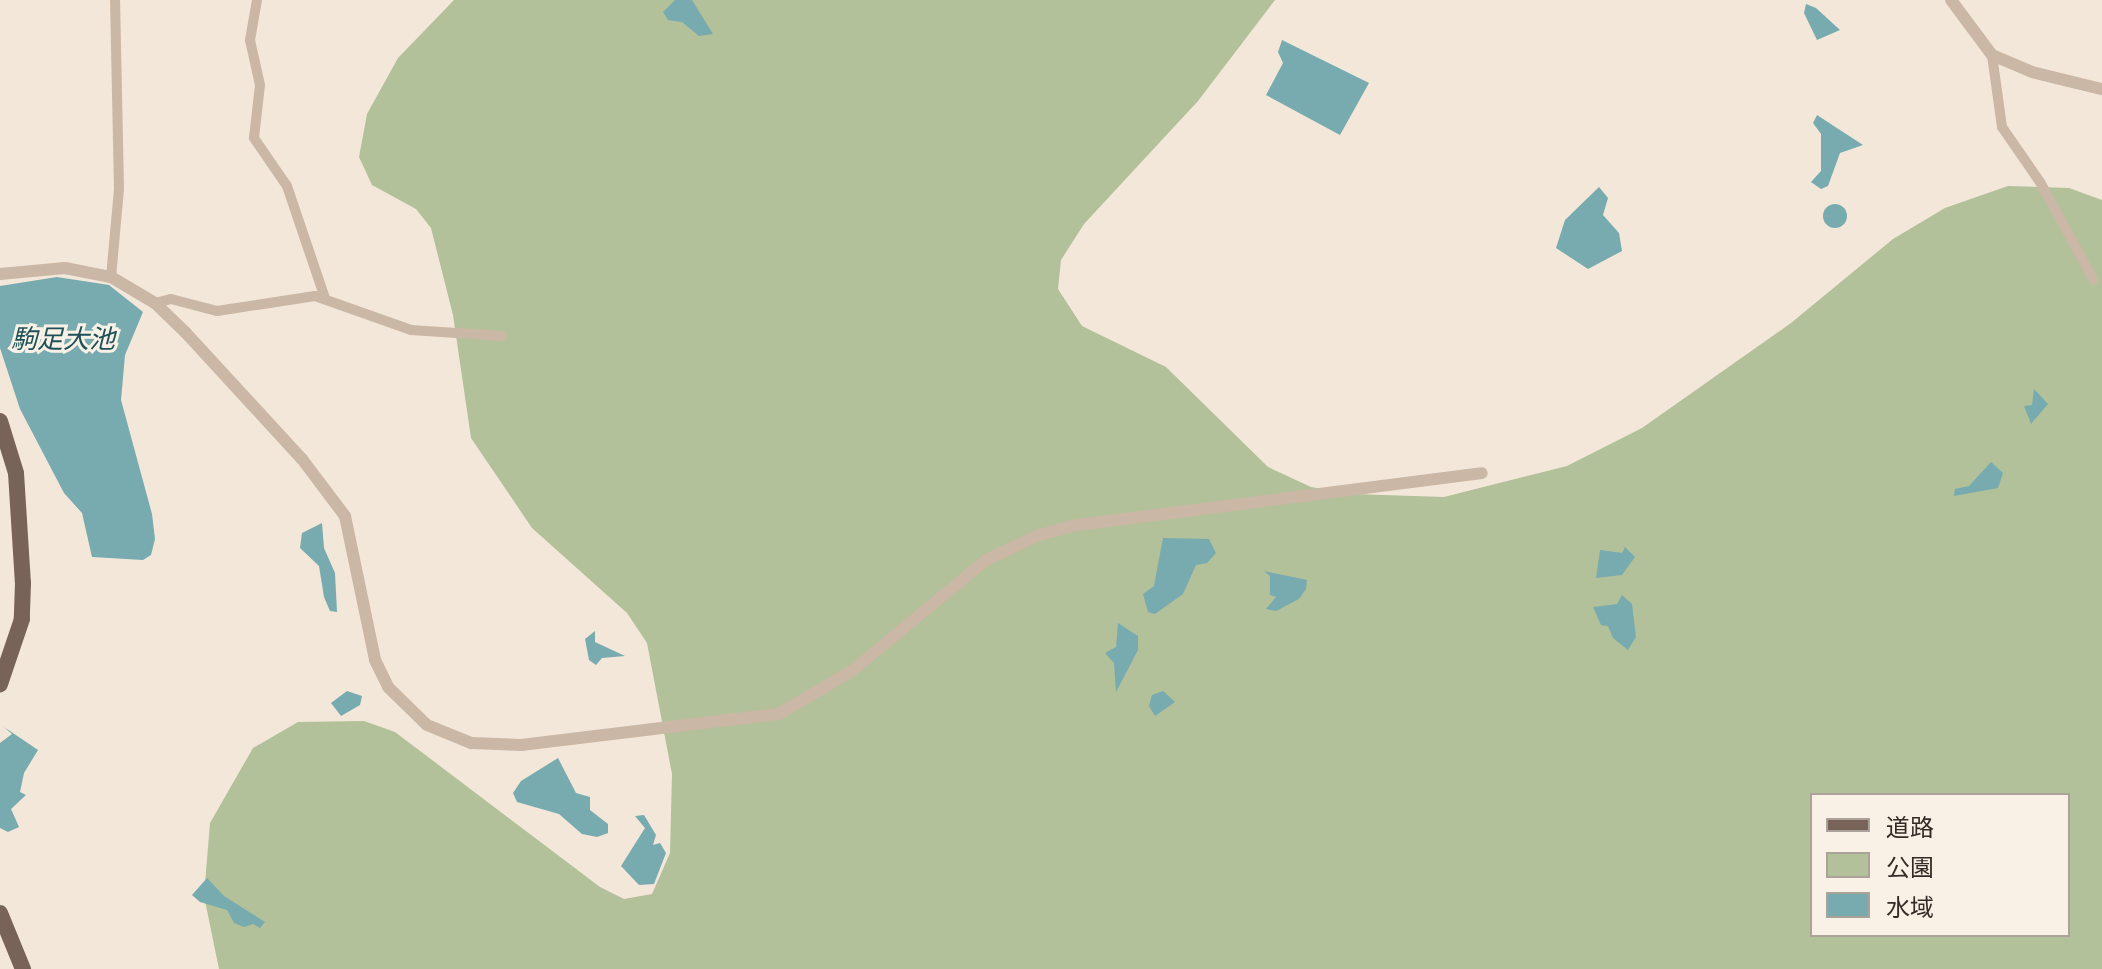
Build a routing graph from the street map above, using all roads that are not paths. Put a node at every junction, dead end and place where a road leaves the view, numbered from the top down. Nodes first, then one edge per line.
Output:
1 (115, 0) edge
2 (257, 0) edge
3 (1951, 0) edge
4 (1992, 55) junction
5 (2102, 89) edge
6 (0, 274) edge
7 (111, 277) junction
8 (2093, 279) dead end
9 (325, 298) junction
10 (155, 303) junction
11 (502, 336) dead end
12 (0, 421) edge
13 (1482, 473) dead end
14 (0, 684) edge
15 (0, 913) edge
16 (23, 969) edge

1 - 7 street
2 - 9 street
3 - 4 street
4 - 5 street
4 - 8 street
6 - 7 street
7 - 10 street
9 - 10 street
9 - 11 street
10 - 13 street
12 - 14 main road
15 - 16 main road

